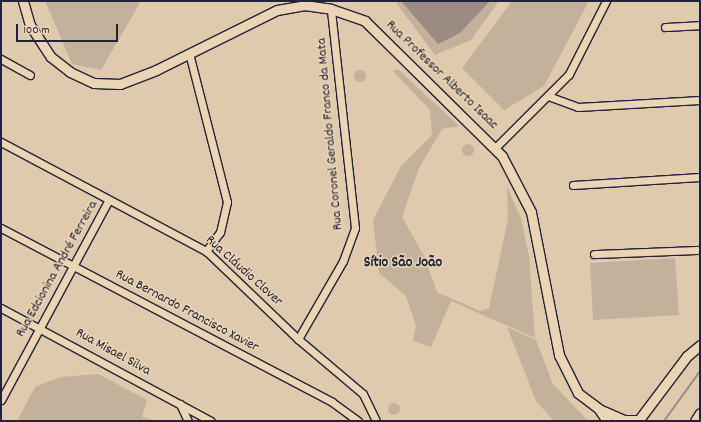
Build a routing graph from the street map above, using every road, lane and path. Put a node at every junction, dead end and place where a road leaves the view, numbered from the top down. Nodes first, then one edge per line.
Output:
1 (23, 1) edge
2 (606, 1) edge
3 (331, 9) junction
4 (700, 25) edge
5 (665, 27) dead end
6 (189, 53) junction
7 (1, 59) edge
8 (30, 75) dead end
9 (548, 96) junction
10 (700, 100) edge
11 (1, 142) edge
12 (496, 147) junction
13 (700, 177) edge
14 (573, 185) dead end
15 (108, 201) junction
16 (1, 228) edge
17 (206, 250) junction
18 (700, 250) edge
19 (594, 254) dead end
20 (73, 266) junction
21 (1, 308) edge
22 (39, 327) junction
23 (298, 340) junction
24 (700, 345) edge
25 (3, 391) edge
26 (1, 400) edge
27 (180, 404) junction
28 (599, 409) junction
29 (700, 413) edge
30 (638, 420) edge
31 (188, 421) edge
32 (211, 421) edge
33 (358, 421) edge
34 (376, 421) edge
35 (607, 421) edge
36 (694, 421) edge

1 - 6 main road, Rua Professor Alberto Isaac
2 - 9 street
3 - 6 main road, Rua Professor Alberto Isaac
3 - 12 main road, Rua Professor Alberto Isaac
3 - 23 street, Rua Coronel Geraldo Franco da Mata
4 - 5 street
6 - 17 street
7 - 8 street
9 - 10 street
9 - 12 street
11 - 15 street, Rua Cláudio Clover
12 - 28 main road, Rua Professor Alberto Isaac
13 - 14 street
15 - 17 street, Rua Cláudio Clover
15 - 20 street, Rua Edcionina André Ferreira
16 - 20 street, Rua Bernardo Francisco Xavier
17 - 23 street, Rua Cláudio Clover
18 - 19 street
20 - 22 street, Rua Edcionina André Ferreira
20 - 33 street, Rua Bernardo Francisco Xavier
21 - 22 street, Rua Misael Silva
22 - 25 street, Rua Edcionina André Ferreira
22 - 27 street, Rua Misael Silva
23 - 34 street, Rua Cláudio Clover
24 - 30 main road
25 - 26 street, Rua Edcionina André Ferreira
27 - 31 street
27 - 32 street, Rua Misael Silva
28 - 30 main road
28 - 35 main road
29 - 36 main road

